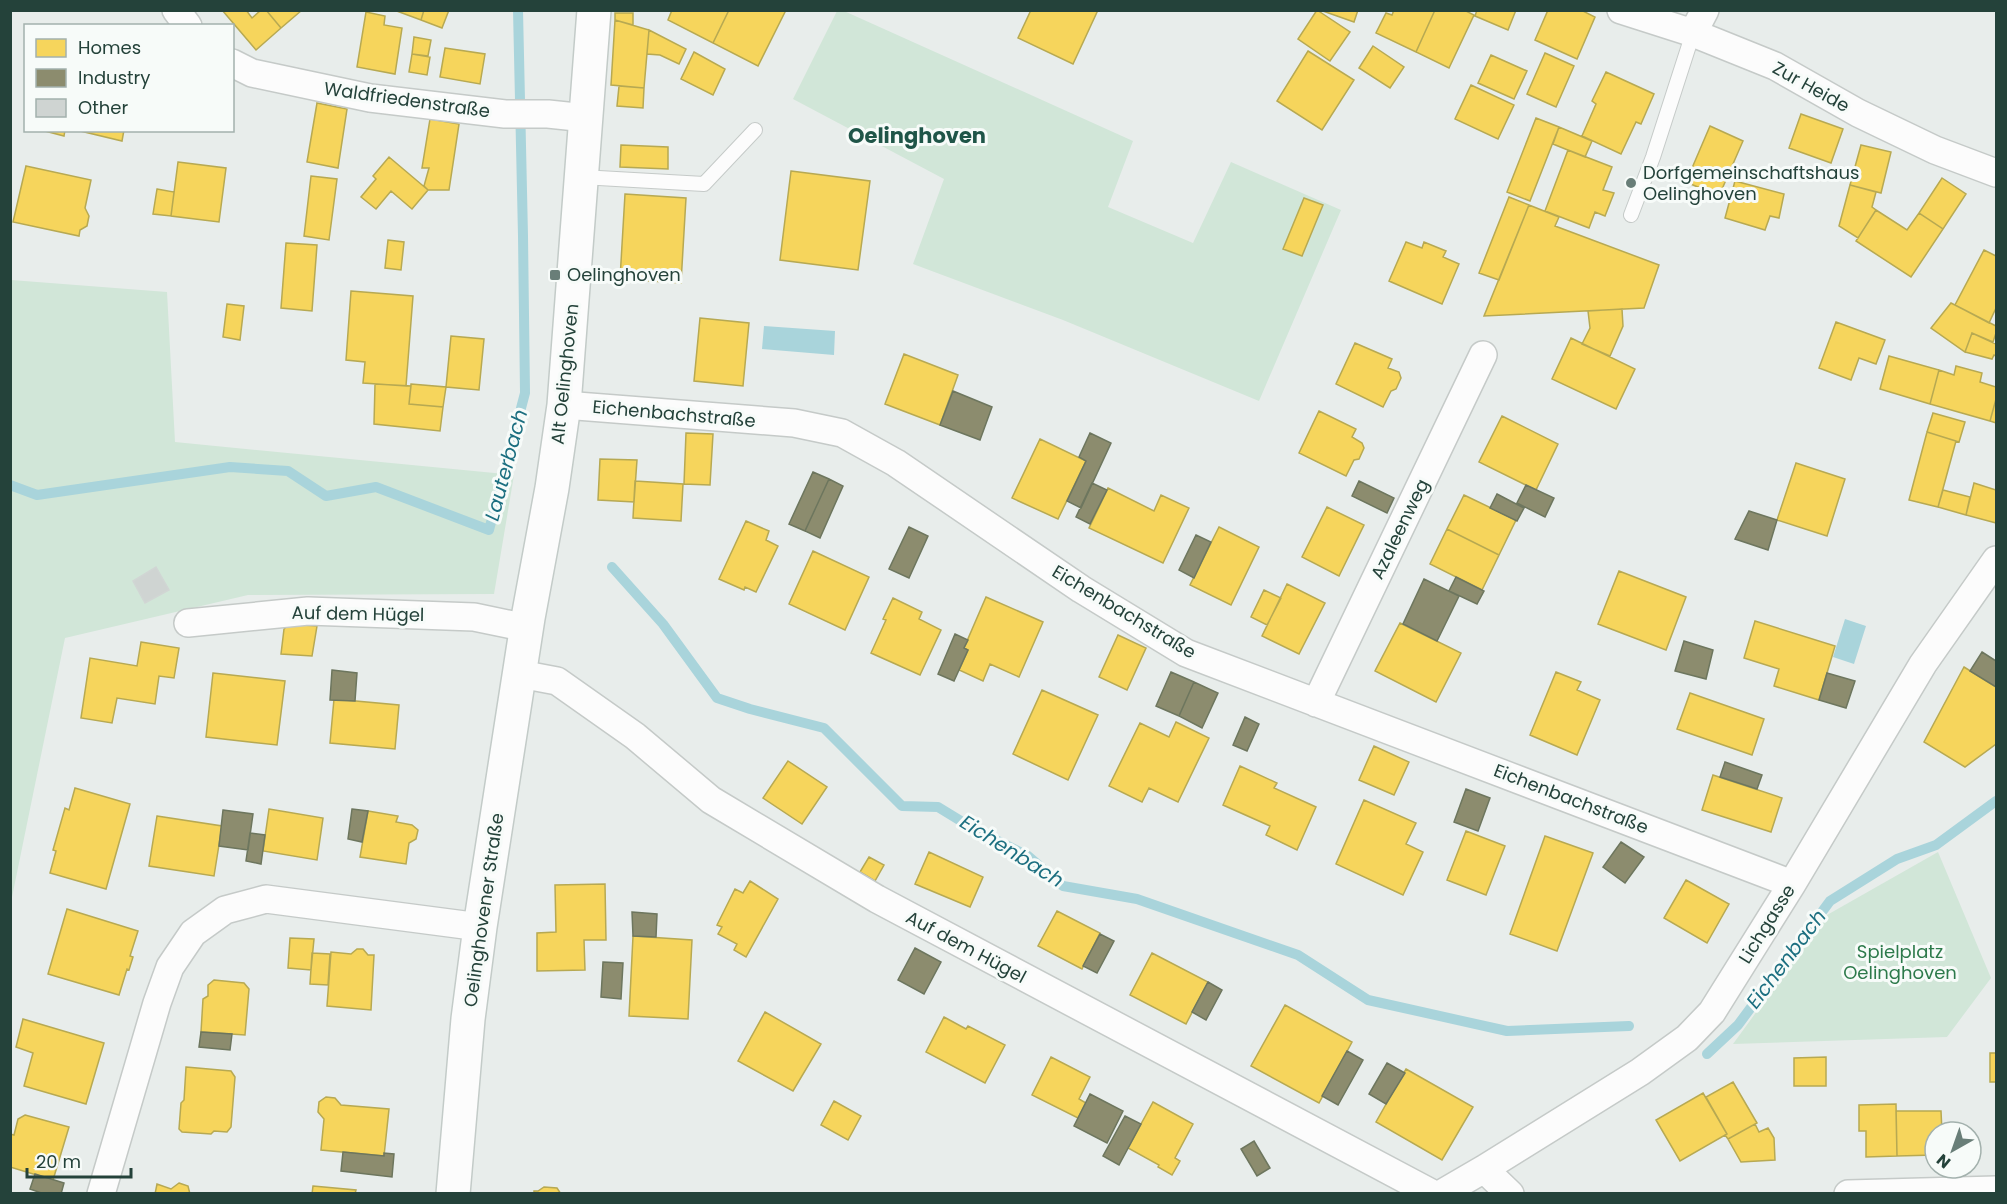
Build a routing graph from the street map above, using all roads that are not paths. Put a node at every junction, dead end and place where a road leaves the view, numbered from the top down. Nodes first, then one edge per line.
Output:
1 (176, 10) edge
2 (594, 10) edge
3 (1621, 10) edge
4 (1699, 22) edge
5 (186, 24) edge
6 (234, 64) edge
7 (586, 118) junction
8 (755, 130) dead end
9 (1996, 173) edge
10 (581, 177) junction
11 (1630, 215) dead end
12 (1484, 355) dead end
13 (564, 405) junction
14 (1996, 560) edge
15 (188, 623) dead end
16 (527, 628) junction
17 (520, 674) junction
18 (1316, 703) junction
19 (1792, 884) junction
20 (480, 927) junction
21 (1484, 1169) junction
22 (1996, 1190) edge
23 (101, 1194) edge
24 (453, 1194) edge
25 (1433, 1194) edge
26 (1441, 1194) edge
27 (1510, 1194) edge
28 (1848, 1194) edge

1 - 5 street
2 - 7 main road, Alt Oelinghoven
3 - 4 street, Zur Heide
4 - 9 street, Zur Heide
4 - 11 lane
6 - 7 street, Waldfriedenstraße
7 - 10 main road, Alt Oelinghoven
8 - 10 lane
10 - 13 main road, Alt Oelinghoven
12 - 18 street, Azaleenweg
13 - 16 main road, Alt Oelinghoven
13 - 18 street, Eichenbachstraße
14 - 19 street, Lichgasse
15 - 16 street, Auf dem Hügel
16 - 17 main road, Oelinghovener Straße
17 - 20 main road, Oelinghovener Straße
17 - 25 street, Auf dem Hügel
18 - 19 street, Eichenbachstraße
19 - 21 street, Lichgasse
20 - 23 street
20 - 24 main road, Oelinghovener Straße
21 - 26 street, Lichgasse
21 - 27 street
22 - 28 street

